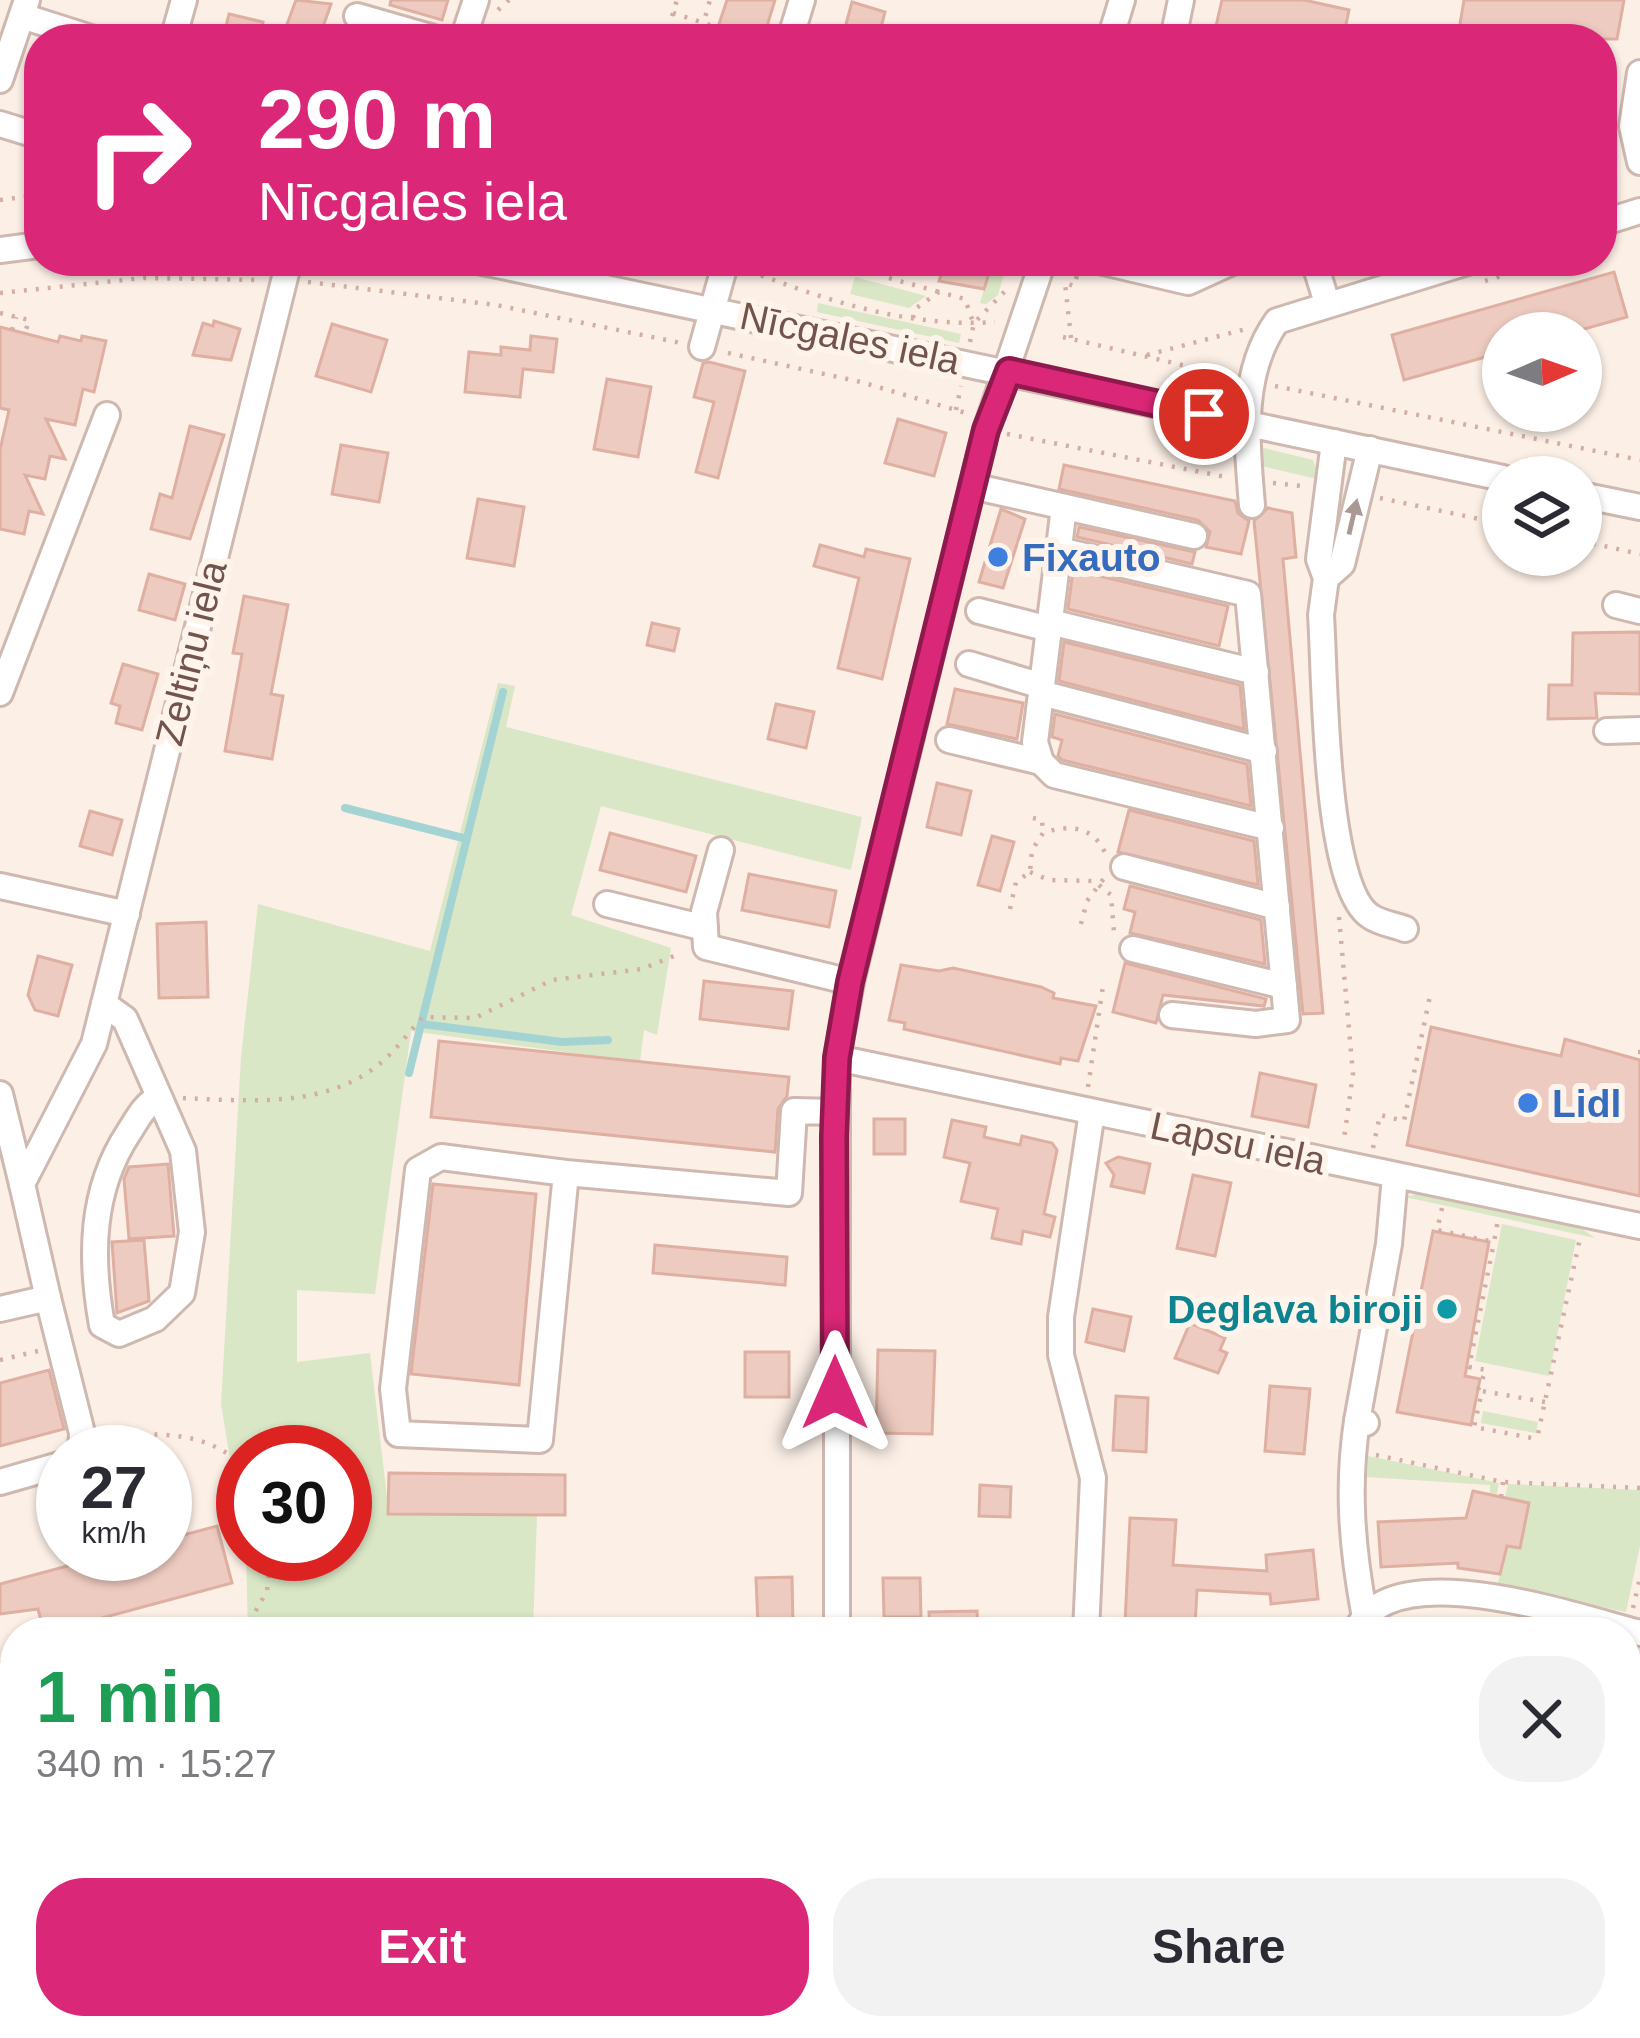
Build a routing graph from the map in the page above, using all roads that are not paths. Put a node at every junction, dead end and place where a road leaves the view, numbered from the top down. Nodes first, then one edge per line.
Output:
1 (25, 8) edge
2 (61, 24) edge
3 (1640, 73) edge
4 (0, 80) edge
5 (1640, 162) edge
6 (285, 276) edge
7 (550, 276) edge
8 (722, 276) edge
9 (1038, 276) edge
10 (1163, 276) edge
11 (1202, 276) edge
12 (1319, 276) edge
13 (1420, 276) edge
14 (1327, 303) junction
15 (713, 310) junction
16 (702, 347) road end
17 (1009, 371) junction
18 (107, 415) dead end
19 (1246, 423) junction
20 (1334, 442) junction
21 (1370, 449) junction
22 (1482, 473) edge
23 (972, 487) junction
24 (1602, 499) edge
25 (1252, 505) dead end
26 (1064, 507) junction
27 (1640, 507) edge
28 (1195, 536) dead end
29 (1059, 550) junction
30 (1245, 566) dead end
31 (1326, 578) junction
32 (1248, 594) junction
33 (979, 611) dead end
34 (1049, 626) junction
35 (969, 664) dead end
36 (1256, 672) junction
37 (1041, 689) junction
38 (0, 693) edge
39 (1640, 730) edge
40 (1607, 731) dead end
41 (949, 740) dead end
42 (1264, 751) junction
43 (1041, 762) junction
44 (1271, 828) junction
45 (722, 850) dead end
46 (1124, 867) dead end
47 (0, 886) edge
48 (607, 904) dead end
49 (1277, 907) junction
50 (127, 914) junction
51 (1405, 929) dead end
52 (706, 938) junction
53 (1123, 944) road end
54 (850, 982) junction
55 (1284, 986) junction
56 (104, 1004) junction
57 (1172, 1015) dead end
58 (837, 1058) junction
59 (0, 1094) edge
60 (159, 1097) junction
61 (1087, 1111) junction
62 (835, 1112) junction
63 (566, 1173) junction
64 (1395, 1176) junction
65 (22, 1184) junction
66 (1640, 1226) edge
67 (47, 1298) junction
68 (0, 1309) edge
69 (78, 1425) edge
70 (36, 1472) edge
71 (0, 1482) edge
72 (837, 1617) edge
73 (1087, 1617) edge
74 (1360, 1617) edge
75 (1366, 1617) edge
76 (1564, 1617) edge

1 - 2 street
1 - 4 street
3 - 5 street
6 - 50 street, Zeltiņu iela
7 - 15 street, Nīcgales iela
8 - 15 street
9 - 17 street
10 - 11 street
12 - 14 street
13 - 14 street
14 - 19 street
15 - 16 street
15 - 17 street, Nīcgales iela
17 - 19 street, Nīcgales iela
17 - 23 street
18 - 38 street
19 - 20 street, Nīcgales iela
19 - 25 street
20 - 21 street, Nīcgales iela
20 - 31 street
21 - 22 street, Nīcgales iela
31 -> 21 street
23 - 26 street
23 - 54 street
24 - 27 street
26 - 28 street
26 - 29 street
29 - 32 street
29 - 34 street
30 - 32 street
31 - 51 street
32 - 36 street
33 - 34 street
34 - 36 street
34 - 37 street
35 - 37 street
36 - 42 street
37 - 42 street
37 - 43 street
39 - 40 street
41 - 43 street
42 - 44 street
43 - 44 street
44 - 49 street
45 - 52 street
46 - 49 street
47 - 50 street
48 - 52 street
49 - 55 street
50 - 56 street, Zeltiņu iela
52 - 54 street
53 - 55 street
54 - 58 street
55 - 57 street
56 - 60 street
56 - 65 street, Zeltiņu iela
58 - 61 street, Lapsu iela
58 - 62 street
59 - 65 street
60 - 60 street
61 - 64 street, Lapsu iela
61 - 73 street
62 - 63 street
62 - 72 street
63 - 63 street
64 - 66 street, Lapsu iela
64 - 74 street
65 - 67 street
67 - 68 street
67 - 69 street
70 - 71 street
75 - 76 street

